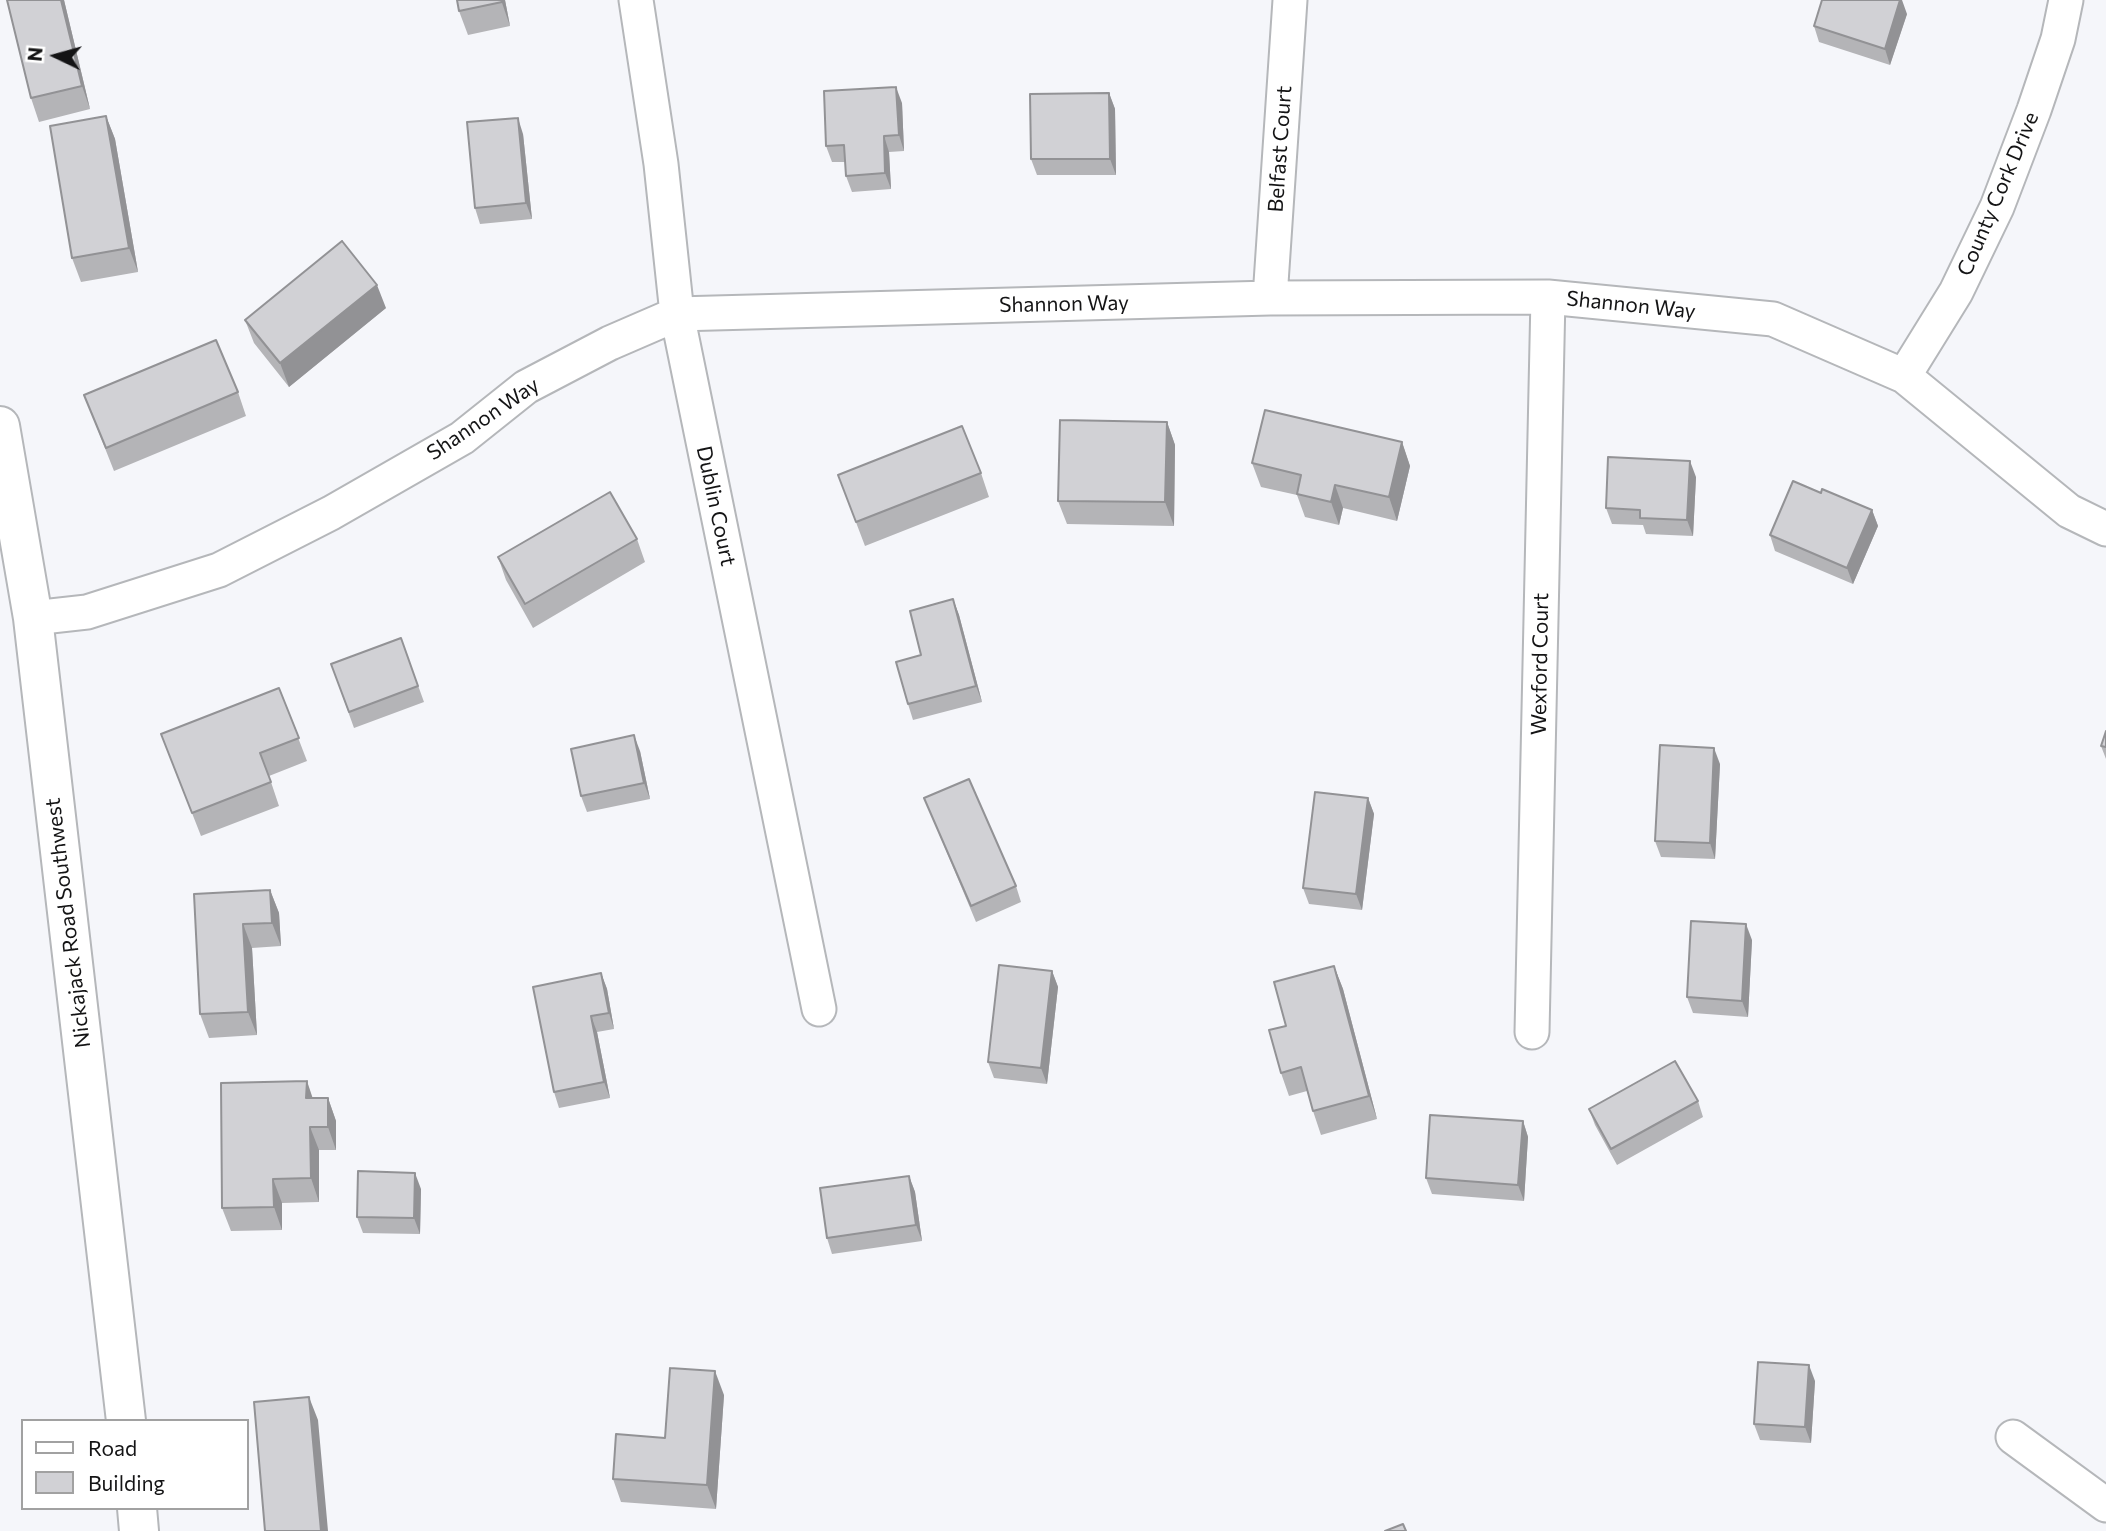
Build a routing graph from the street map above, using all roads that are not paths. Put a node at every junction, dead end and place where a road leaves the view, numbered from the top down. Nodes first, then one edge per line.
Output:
1 (636, 0) edge
2 (1290, 0) edge
3 (2066, 0) edge
4 (1548, 297) junction
5 (1270, 298) junction
6 (677, 314) junction
7 (1904, 376) junction
8 (0, 426) edge
9 (2106, 528) edge
10 (33, 618) junction
11 (819, 1009) dead end
12 (1532, 1032) dead end
13 (127, 1419) edge
14 (2013, 1437) dead end
15 (2106, 1505) edge
16 (137, 1510) edge
17 (139, 1531) edge

1 - 6 street, Dublin Court
2 - 5 street, Belfast Court
3 - 7 street, County Cork Drive
4 - 5 street, Shannon Way
4 - 7 street, Shannon Way
4 - 12 street, Wexford Court
5 - 6 street, Shannon Way
6 - 10 street, Shannon Way
6 - 11 street, Dublin Court
7 - 9 street, Shannon Way
8 - 10 street, Nickajack Road Southwest
10 - 13 street, Nickajack Road Southwest
14 - 15 street
16 - 17 street

